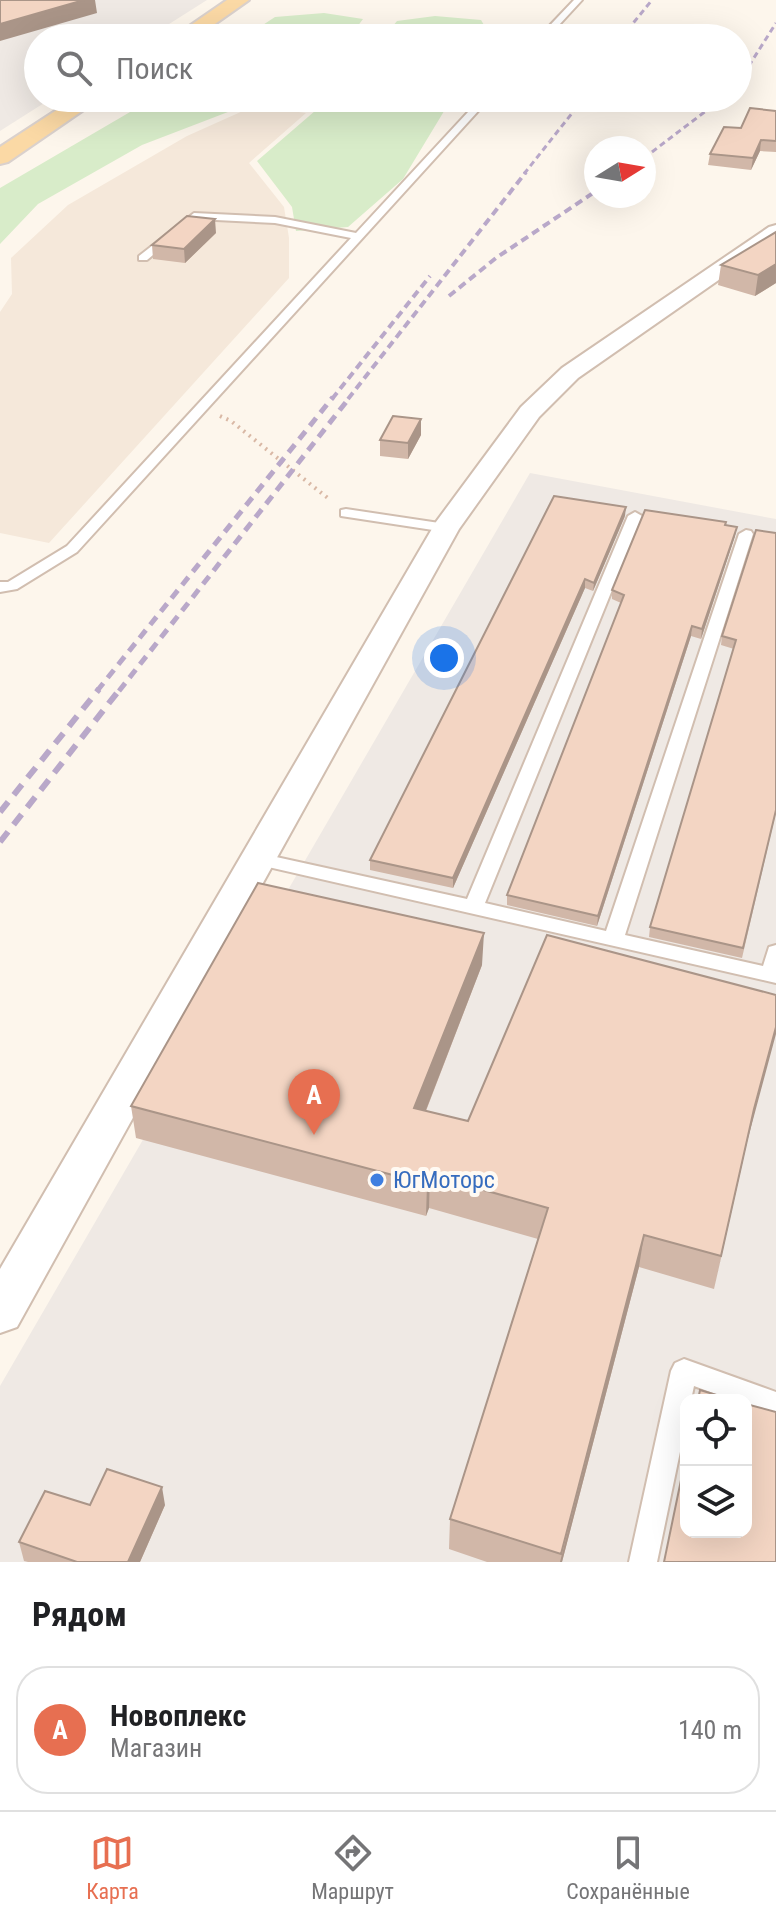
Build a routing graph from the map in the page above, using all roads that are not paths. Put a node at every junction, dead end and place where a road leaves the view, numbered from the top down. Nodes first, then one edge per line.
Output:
1 (240, 0) edge
2 (578, 0) edge
3 (203, 24) edge
4 (555, 24) edge
5 (69, 112) edge
6 (473, 112) edge
7 (0, 157) edge
8 (776, 231) edge
9 (357, 236) junction
10 (143, 258) dead end
11 (346, 513) road end
12 (635, 516) dead end
13 (446, 528) junction
14 (746, 534) dead end
15 (0, 587) edge
16 (258, 859) junction
17 (473, 908) junction
18 (613, 940) junction
19 (776, 952) edge
20 (773, 976) edge
21 (0, 1312) edge
22 (776, 1404) edge
23 (643, 1562) edge

1 - 3 main road
2 - 4 lane
5 - 7 main road
6 - 9 lane
8 - 13 street
9 - 10 lane
9 - 15 lane
11 - 13 lane
12 - 17 lane
13 - 16 street
14 - 18 lane
16 - 17 lane
16 - 21 street
17 - 18 lane
18 - 20 lane
19 - 20 lane
22 - 23 lane

